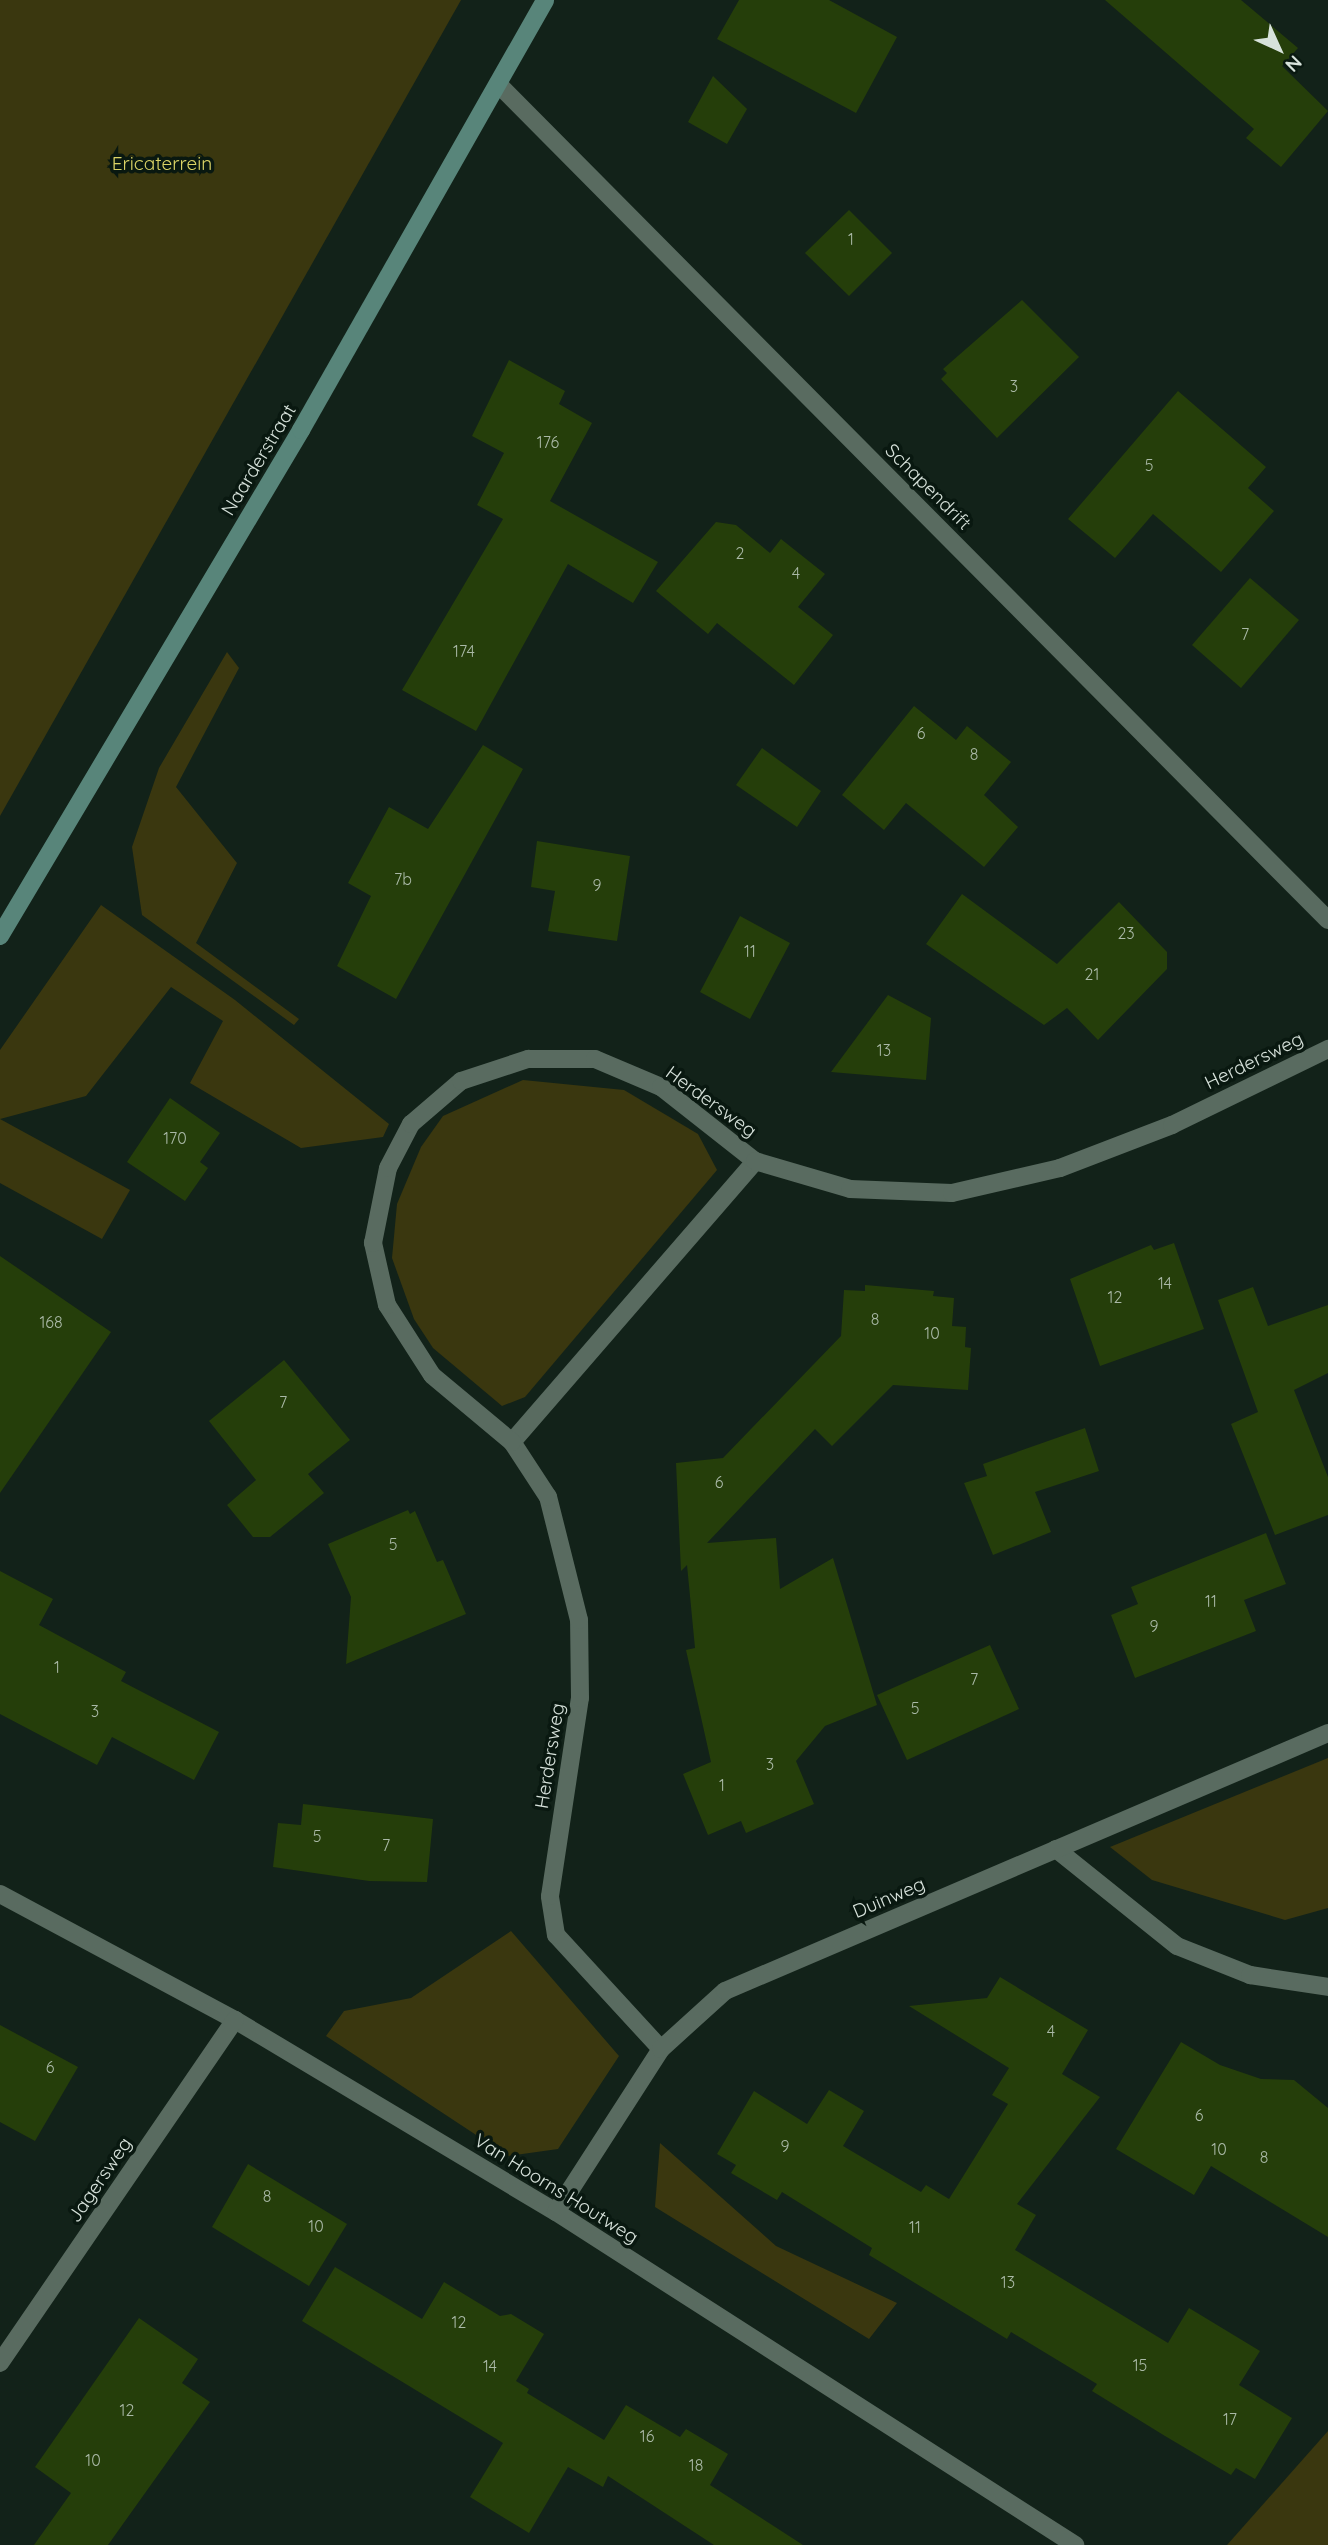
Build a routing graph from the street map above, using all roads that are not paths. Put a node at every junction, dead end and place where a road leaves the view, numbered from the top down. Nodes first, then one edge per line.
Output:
1 (545, 0) edge
2 (498, 84) junction
3 (1328, 920) edge
4 (0, 936) edge
5 (1328, 1049) edge
6 (755, 1161) junction
7 (512, 1441) junction
8 (1328, 1733) edge
9 (1056, 1849) junction
10 (0, 1894) edge
11 (1328, 1987) edge
12 (235, 2020) junction
13 (661, 2049) junction
14 (556, 2212) junction
15 (0, 2363) edge
16 (1075, 2545) edge

1 - 2 street, Naarderstraat
2 - 3 street, Schapendrift
2 - 4 street, Naarderstraat
5 - 6 street, Herdersweg
6 - 7 street, Herdersweg
6 - 7 street, Herdersweg
7 - 13 street, Herdersweg
8 - 9 street, Duinweg
9 - 11 street
9 - 13 street, Duinweg
10 - 12 street, Van Hoorns Houtweg
12 - 14 street, Van Hoorns Houtweg
12 - 15 street, Jagersweg
13 - 14 street, Duinweg
14 - 16 street, Van Hoorns Houtweg

